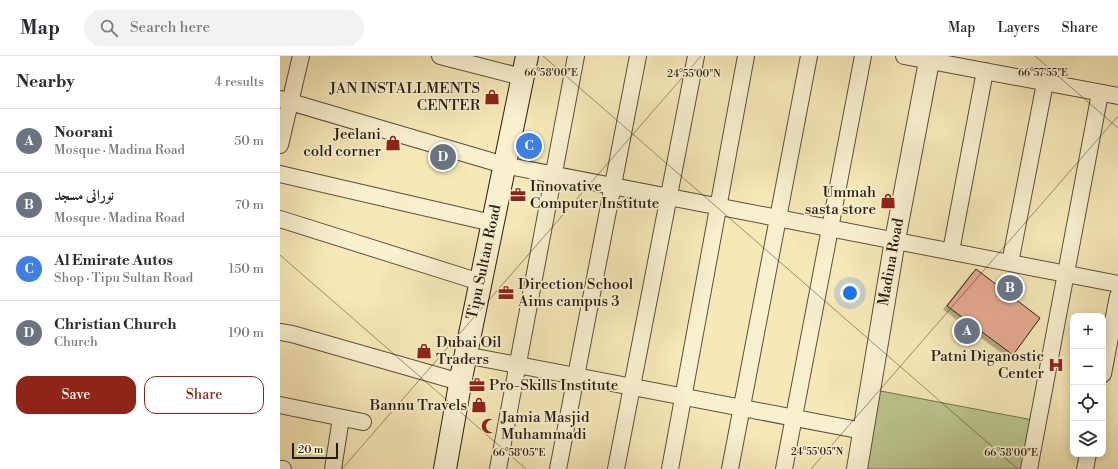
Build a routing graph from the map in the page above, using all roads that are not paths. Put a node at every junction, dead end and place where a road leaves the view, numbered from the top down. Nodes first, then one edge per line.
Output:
1 (301, 56) edge
2 (440, 56) edge
3 (526, 56) edge
4 (576, 56) edge
5 (638, 56) edge
6 (696, 56) edge
7 (746, 56) edge
8 (809, 56) edge
9 (863, 56) edge
10 (904, 56) edge
11 (929, 58) edge
12 (985, 71) junction
13 (522, 77) junction
14 (1046, 83) junction
15 (1100, 93) junction
16 (1118, 96) edge
17 (285, 100) edge
18 (280, 145) edge
19 (504, 165) junction
20 (280, 174) edge
21 (554, 174) junction
22 (613, 186) junction
23 (669, 197) junction
24 (718, 206) junction
25 (778, 218) junction
26 (280, 219) edge
27 (492, 223) junction
28 (830, 228) junction
29 (895, 240) junction
30 (951, 251) junction
31 (1010, 263) junction
32 (1066, 274) junction
33 (480, 282) junction
34 (1118, 284) edge
35 (1118, 296) edge
36 (280, 332) edge
37 (465, 355) junction
38 (1106, 358) edge
39 (518, 365) junction
40 (576, 376) junction
41 (460, 382) junction
42 (632, 387) junction
43 (683, 396) junction
44 (280, 405) edge
45 (742, 407) junction
46 (794, 417) junction
47 (342, 418) junction
48 (362, 422) dead end
49 (863, 431) junction
50 (1087, 457) edge
51 (280, 468) edge
52 (1033, 468) edge
53 (283, 469) edge
54 (333, 469) edge
55 (444, 469) edge
56 (498, 469) edge
57 (558, 469) edge
58 (616, 469) edge
59 (670, 469) edge
60 (730, 469) edge
61 (784, 469) edge
62 (857, 469) edge
63 (1085, 469) edge

1 - 17 street
2 - 13 street
3 - 13 main road, Tipu Sultan Road
4 - 21 street
5 - 22 street
6 - 23 street
7 - 24 street
8 - 25 street
9 - 28 street
10 - 11 street
11 - 12 street
11 - 29 street, Madina Road
12 - 14 street
12 - 30 street
13 - 19 main road, Tipu Sultan Road
14 - 15 street
14 - 31 street
15 - 16 street
15 - 32 street
17 - 18 street
17 - 19 street
19 - 21 street
19 - 27 main road, Tipu Sultan Road
20 - 27 street
21 - 22 street
21 - 39 street
22 - 23 street
22 - 40 street
23 - 24 street
23 - 42 street
24 - 25 street
24 - 43 street
25 - 28 street
25 - 45 street
26 - 33 street
27 - 33 main road, Tipu Sultan Road
28 - 29 street
28 - 46 street
29 - 30 street
29 - 49 street, Madina Road
30 - 31 street
31 - 32 street
32 - 34 street
32 - 52 street
33 - 37 main road, Tipu Sultan Road
35 - 38 street
36 - 41 street
37 - 39 street
37 - 41 main road, Tipu Sultan Road
39 - 40 street
39 - 56 street
40 - 42 street
40 - 57 street
41 - 55 main road, Tipu Sultan Road
42 - 43 street
42 - 58 street
43 - 45 street
43 - 59 street
44 - 47 street
45 - 46 street
45 - 60 street
46 - 49 street
46 - 61 street
47 - 48 street
47 - 54 street
49 - 62 street, Madina Road
50 - 63 street
51 - 53 street

